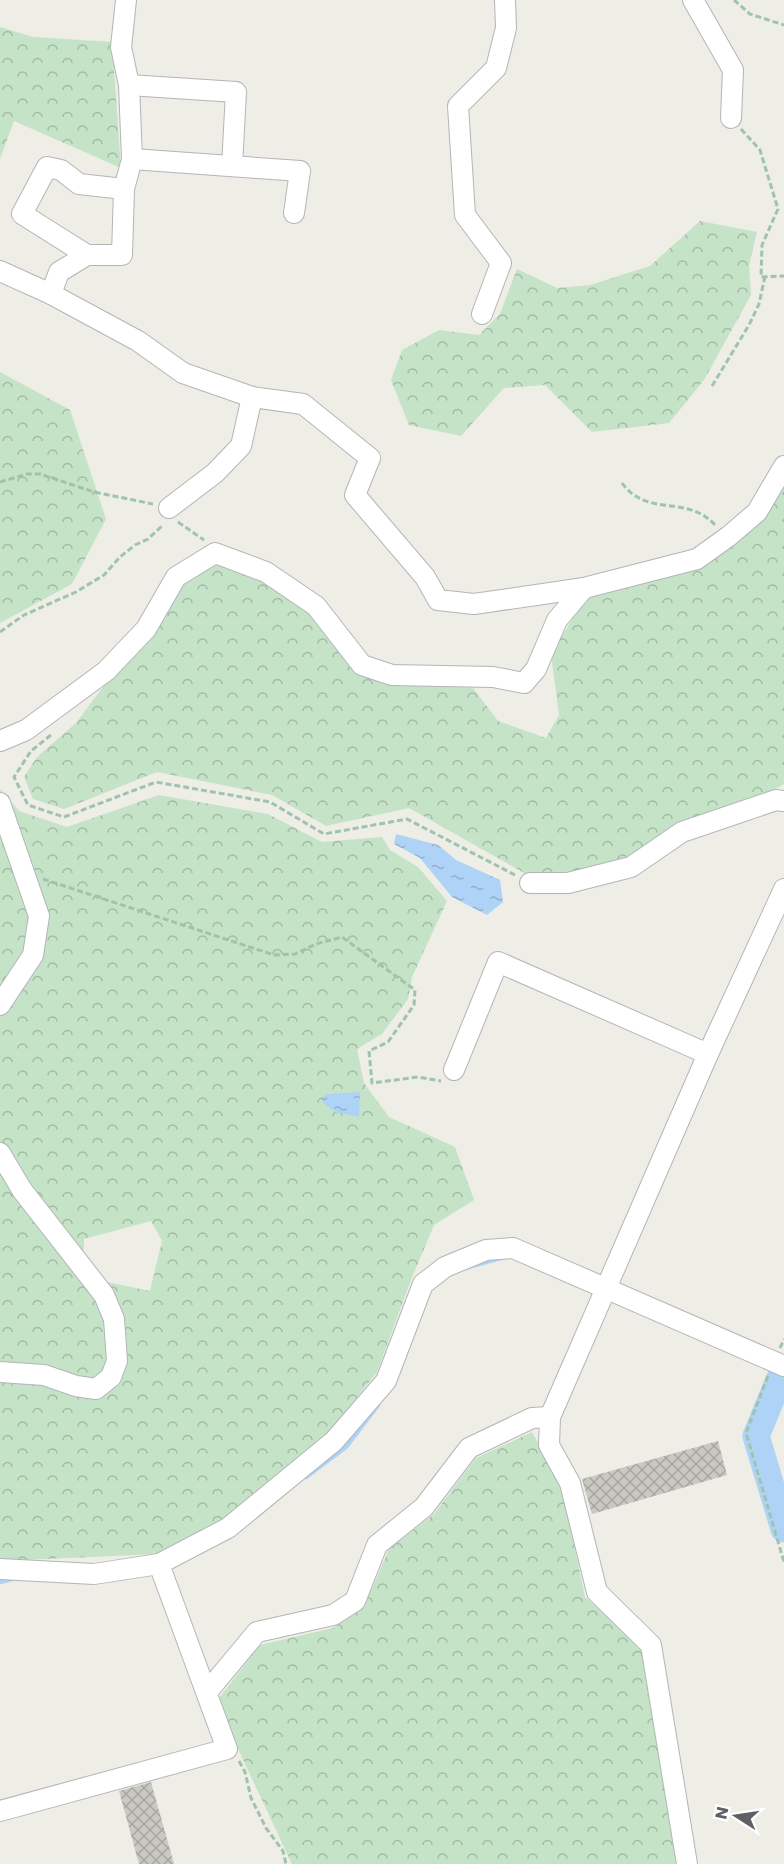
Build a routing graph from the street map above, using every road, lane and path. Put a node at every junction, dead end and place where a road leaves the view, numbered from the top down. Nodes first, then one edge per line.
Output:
1 (126, 0) edge
2 (505, 0) edge
3 (693, 0) edge
4 (734, 0) edge
5 (784, 25) edge
6 (129, 85) junction
7 (731, 118) joint
8 (132, 159) junction
9 (232, 166) junction
10 (124, 189) junction
11 (294, 213) dead end
12 (87, 255) junction
13 (0, 271) edge
14 (765, 276) junction
15 (784, 276) edge
16 (51, 294) junction
17 (482, 314) dead end
18 (712, 386) dead end
19 (252, 397) junction
20 (784, 466) edge
21 (0, 482) edge
22 (622, 483) dead end
23 (166, 517) junction
24 (726, 538) junction
25 (215, 553) junction
26 (584, 588) junction
27 (0, 632) edge
28 (57, 730) dead end
29 (0, 741) edge
30 (784, 801) edge
31 (0, 803) edge
32 (24, 872) junction
33 (530, 883) joint
34 (784, 889) edge
35 (0, 1005) edge
36 (708, 1054) junction
37 (454, 1070) joint
38 (0, 1153) edge
39 (606, 1288) junction
40 (784, 1339) edge
41 (779, 1364) edge
42 (0, 1372) edge
43 (550, 1417) junction
44 (784, 1562) edge
45 (159, 1563) junction
46 (0, 1569) edge
47 (207, 1692) junction
48 (227, 1749) junction
49 (0, 1811) edge
50 (286, 1864) edge
51 (687, 1864) edge

1 - 6 street
2 - 17 street
3 - 7 street
4 - 5 path
6 - 8 street
6 - 9 street
7 - 14 path
8 - 9 street
8 - 10 street
9 - 11 street
10 - 12 street
10 - 12 street
12 - 16 street
13 - 16 street
14 - 15 path
14 - 18 path
16 - 19 street
19 - 23 street
19 - 26 street
20 - 24 street
21 - 23 path
22 - 24 path
23 - 25 path
23 - 27 path
24 - 26 street
25 - 26 street
25 - 29 street
28 - 33 path
30 - 33 street
31 - 32 street
32 - 35 street
32 - 37 path
34 - 36 street
36 - 37 street
36 - 39 street
38 - 42 street
39 - 41 street
39 - 43 street
39 - 45 street
40 - 41 path
41 - 44 path
43 - 47 street
43 - 51 street
45 - 46 street
45 - 47 street
47 - 48 street
48 - 49 street
48 - 50 path

